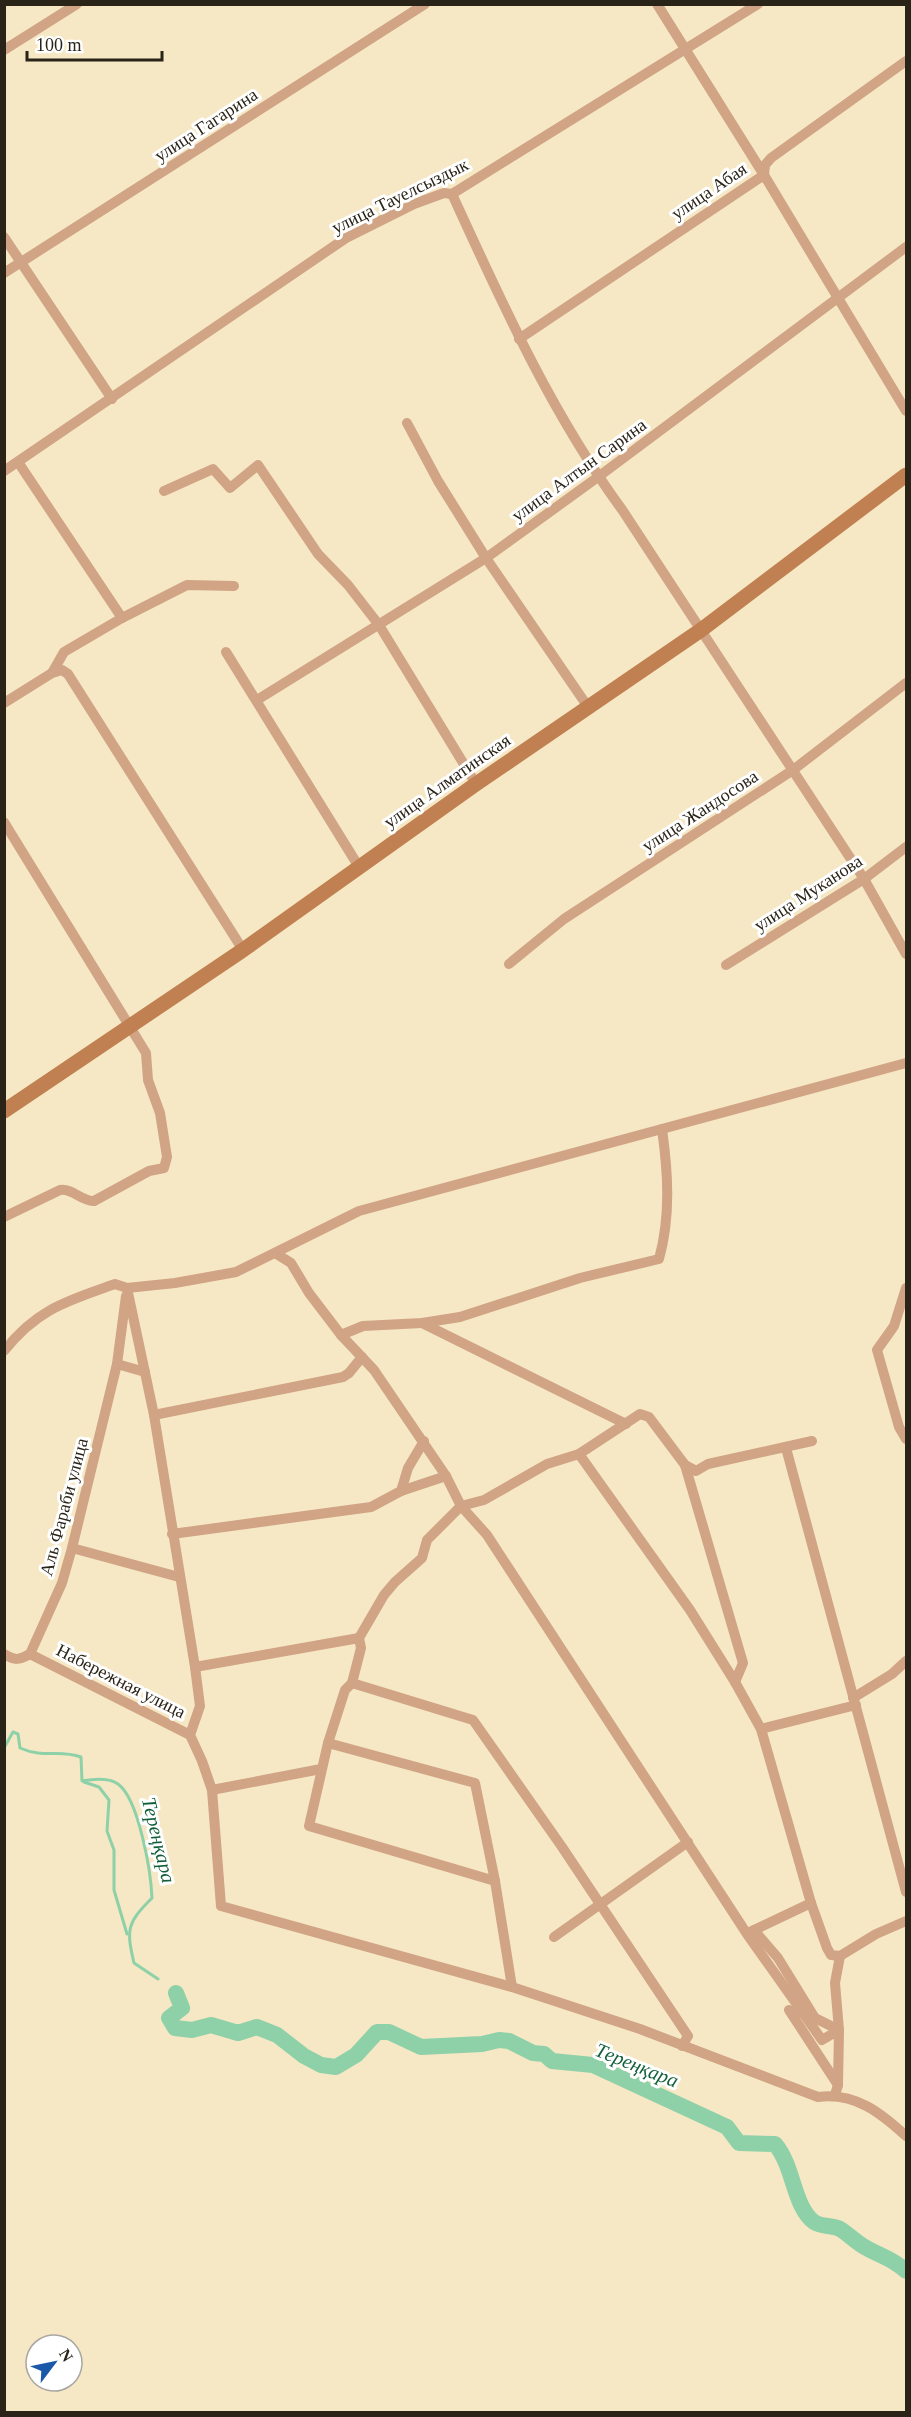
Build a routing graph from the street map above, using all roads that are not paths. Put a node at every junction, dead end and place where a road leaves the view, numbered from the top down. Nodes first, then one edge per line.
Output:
1 (77, 4) edge
2 (425, 4) edge
3 (657, 4) edge
4 (758, 4) edge
5 (4, 50) edge
6 (685, 51) junction
7 (906, 61) edge
8 (764, 175) junction
9 (452, 194) junction
10 (4, 237) edge
11 (906, 247) edge
12 (22, 262) junction
13 (4, 273) edge
14 (839, 298) junction
15 (519, 339) junction
16 (112, 399) junction
17 (906, 411) edge
18 (407, 423) dead end
19 (18, 462) junction
20 (4, 471) edge
21 (906, 475) edge
22 (598, 477) junction
23 (164, 491) dead end
24 (486, 558) junction
25 (234, 586) dead end
26 (122, 618) junction
27 (379, 625) junction
28 (701, 630) junction
29 (226, 652) dead end
30 (52, 673) junction
31 (906, 683) edge
32 (257, 700) junction
33 (4, 703) edge
34 (588, 707) junction
35 (793, 770) junction
36 (476, 784) junction
37 (4, 822) edge
38 (906, 847) edge
39 (359, 867) junction
40 (864, 879) junction
41 (243, 950) junction
42 (906, 954) edge
43 (509, 964) dead end
44 (726, 965) dead end
45 (129, 1027) junction
46 (906, 1064) edge
47 (4, 1111) edge
48 (662, 1129) junction
49 (4, 1217) edge
50 (275, 1253) junction
51 (127, 1288) junction
52 (906, 1288) edge
53 (902, 1314) edge
54 (422, 1323) junction
55 (341, 1335) junction
56 (4, 1351) edge
57 (362, 1357) junction
58 (117, 1364) junction
59 (145, 1371) junction
60 (154, 1415) junction
61 (626, 1424) junction
62 (906, 1438) edge
63 (424, 1441) junction
64 (812, 1441) dead end
65 (786, 1448) junction
66 (579, 1454) junction
67 (685, 1465) junction
68 (446, 1476) junction
69 (401, 1491) junction
70 (461, 1506) junction
71 (172, 1534) junction
72 (72, 1548) junction
73 (179, 1577) junction
74 (359, 1638) junction
75 (4, 1654) edge
76 (30, 1654) junction
77 (906, 1661) edge
78 (195, 1667) junction
79 (735, 1682) junction
80 (352, 1683) junction
81 (855, 1701) junction
82 (761, 1729) junction
83 (190, 1735) junction
84 (328, 1743) junction
85 (321, 1770) junction
86 (212, 1790) junction
87 (687, 1842) junction
88 (495, 1881) junction
89 (906, 1892) edge
90 (811, 1903) junction
91 (601, 1904) junction
92 (906, 1921) edge
93 (751, 1932) junction
94 (554, 1937) dead end
95 (840, 1956) junction
96 (512, 1987) junction
97 (809, 2016) junction
98 (839, 2031) junction
99 (682, 2046) junction
100 (836, 2090) junction
101 (906, 2136) edge

1 - 5 street
2 - 12 street, улица Гагарина
3 - 6 street
4 - 6 street, улица Тауелсыздык
6 - 8 street
6 - 9 street, улица Тауелсыздык
7 - 8 street, улица Абая
8 - 14 street
8 - 15 street, улица Абая
9 - 15 street
9 - 16 street, улица Тауелсыздык
10 - 12 street
11 - 14 street, улица Алтын Сарина
12 - 13 street, улица Гагарина
12 - 16 street
14 - 17 street
14 - 22 street, улица Алтын Сарина
15 - 22 street
16 - 19 street, улица Тауелсыздык
18 - 24 street
19 - 20 street, улица Тауелсыздык
19 - 26 street
21 - 28 street, улица Алматинская
22 - 24 street, улица Алтын Сарина
22 - 28 street
23 - 27 street
24 - 27 street, улица Алтын Сарина
24 - 34 street
25 - 26 street
26 - 30 street
27 - 32 street, улица Алтын Сарина
27 - 36 street
28 - 34 street, улица Алматинская
28 - 35 street
29 - 32 street
30 - 33 street
30 - 41 street
31 - 35 street, улица Жандосова
32 - 39 street
34 - 36 street, улица Алматинская
35 - 40 street
35 - 43 street, улица Жандосова
36 - 39 street, улица Алматинская
37 - 45 street
38 - 40 street, улица Муканова
39 - 41 street, улица Алматинская
40 - 42 street
40 - 44 street, улица Муканова
41 - 45 street, улица Алматинская
45 - 47 street, улица Алматинская
45 - 49 street
46 - 48 street
48 - 50 street
48 - 54 street
50 - 51 street
50 - 55 street
51 - 56 street
51 - 58 street, Аль Фараби улица
51 - 59 street
52 - 53 street
53 - 62 street
54 - 55 street
54 - 61 street
55 - 57 street
57 - 60 street
57 - 63 street
58 - 59 street
58 - 72 street, Аль Фараби улица
59 - 60 street
60 - 71 street
61 - 66 street
61 - 67 street
63 - 68 street
63 - 69 street
64 - 65 street
65 - 67 street
65 - 81 street
66 - 70 street
66 - 79 street
67 - 79 street
68 - 69 street
68 - 70 street
69 - 71 street
70 - 74 street
70 - 87 street
71 - 73 street
72 - 73 street
72 - 76 street, Аль Фараби улица
73 - 78 street
74 - 78 street
74 - 80 street
75 - 76 street, Набережная улица
76 - 83 street, Набережная улица
77 - 81 street
78 - 83 street
79 - 82 street
80 - 84 street
80 - 91 street
81 - 82 street
81 - 89 street
82 - 90 street
83 - 86 street
84 - 85 street
84 - 88 street
85 - 86 street
85 - 88 street
86 - 96 street
87 - 91 street
87 - 93 street
88 - 96 street
90 - 93 street
90 - 95 street
91 - 94 street
91 - 99 street
92 - 95 street
93 - 97 street
95 - 98 street
96 - 99 street
97 - 98 street
97 - 98 street
97 - 100 street
98 - 100 street
99 - 100 street
100 - 101 street

